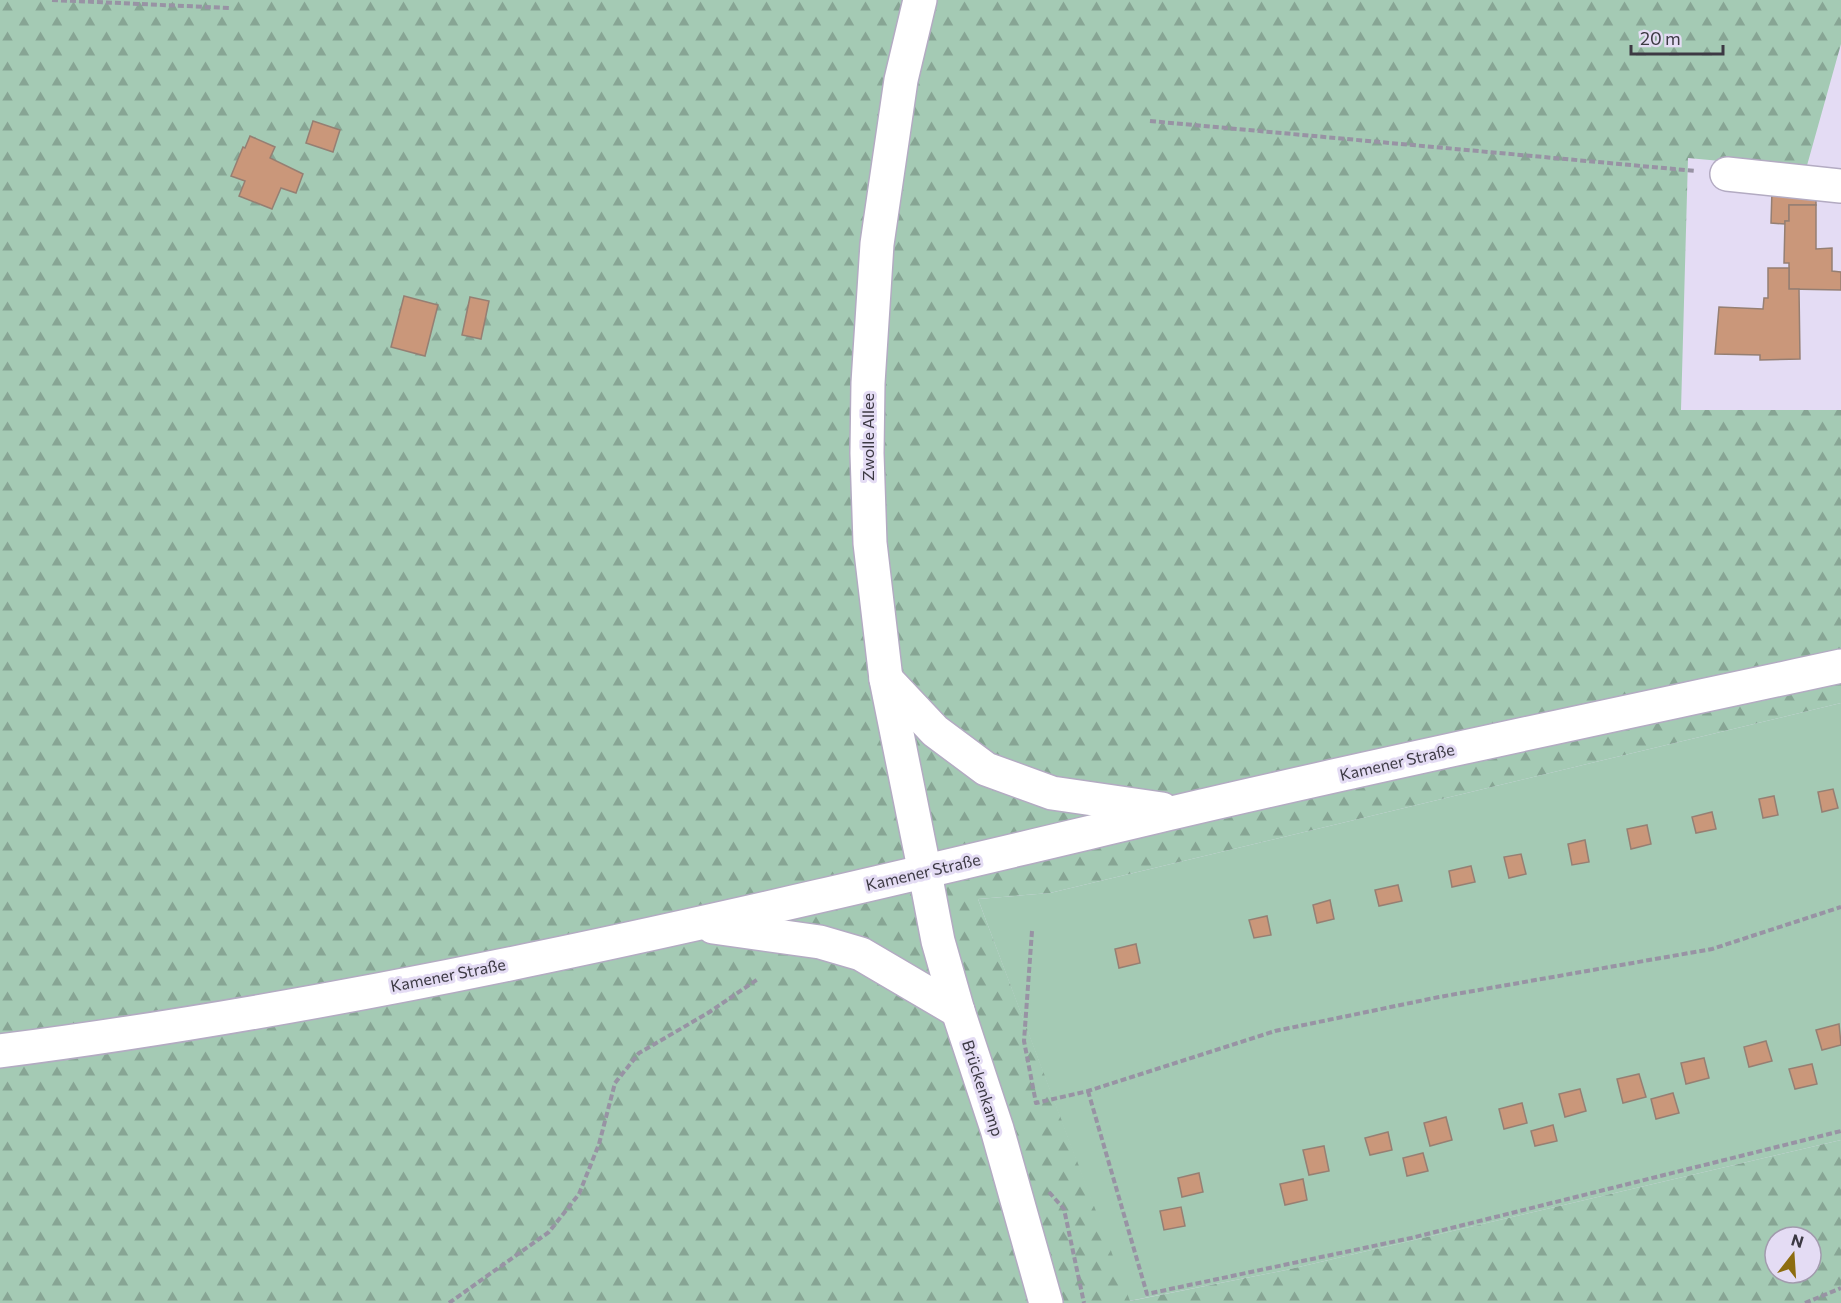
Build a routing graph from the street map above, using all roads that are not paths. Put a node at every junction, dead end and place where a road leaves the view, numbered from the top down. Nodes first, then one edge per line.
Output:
1 (920, 0) edge
2 (1727, 174) road end
3 (1841, 186) edge
4 (1841, 666) edge
5 (886, 679) junction
6 (1179, 811) junction
7 (925, 873) junction
8 (691, 924) junction
9 (958, 1011) junction
10 (0, 1051) edge
11 (1046, 1303) edge

1 - 5 main road, Zwolle Allee
2 - 3 main road
4 - 6 main road, Kamener Straße
5 - 6 main road
5 - 7 main road, Zwolle Allee
6 - 7 main road, Kamener Straße
7 - 8 main road, Kamener Straße
7 - 9 main road, Brückenkamp
8 - 9 main road
8 - 10 main road, Kamener Straße
9 - 11 main road, Brückenkamp

